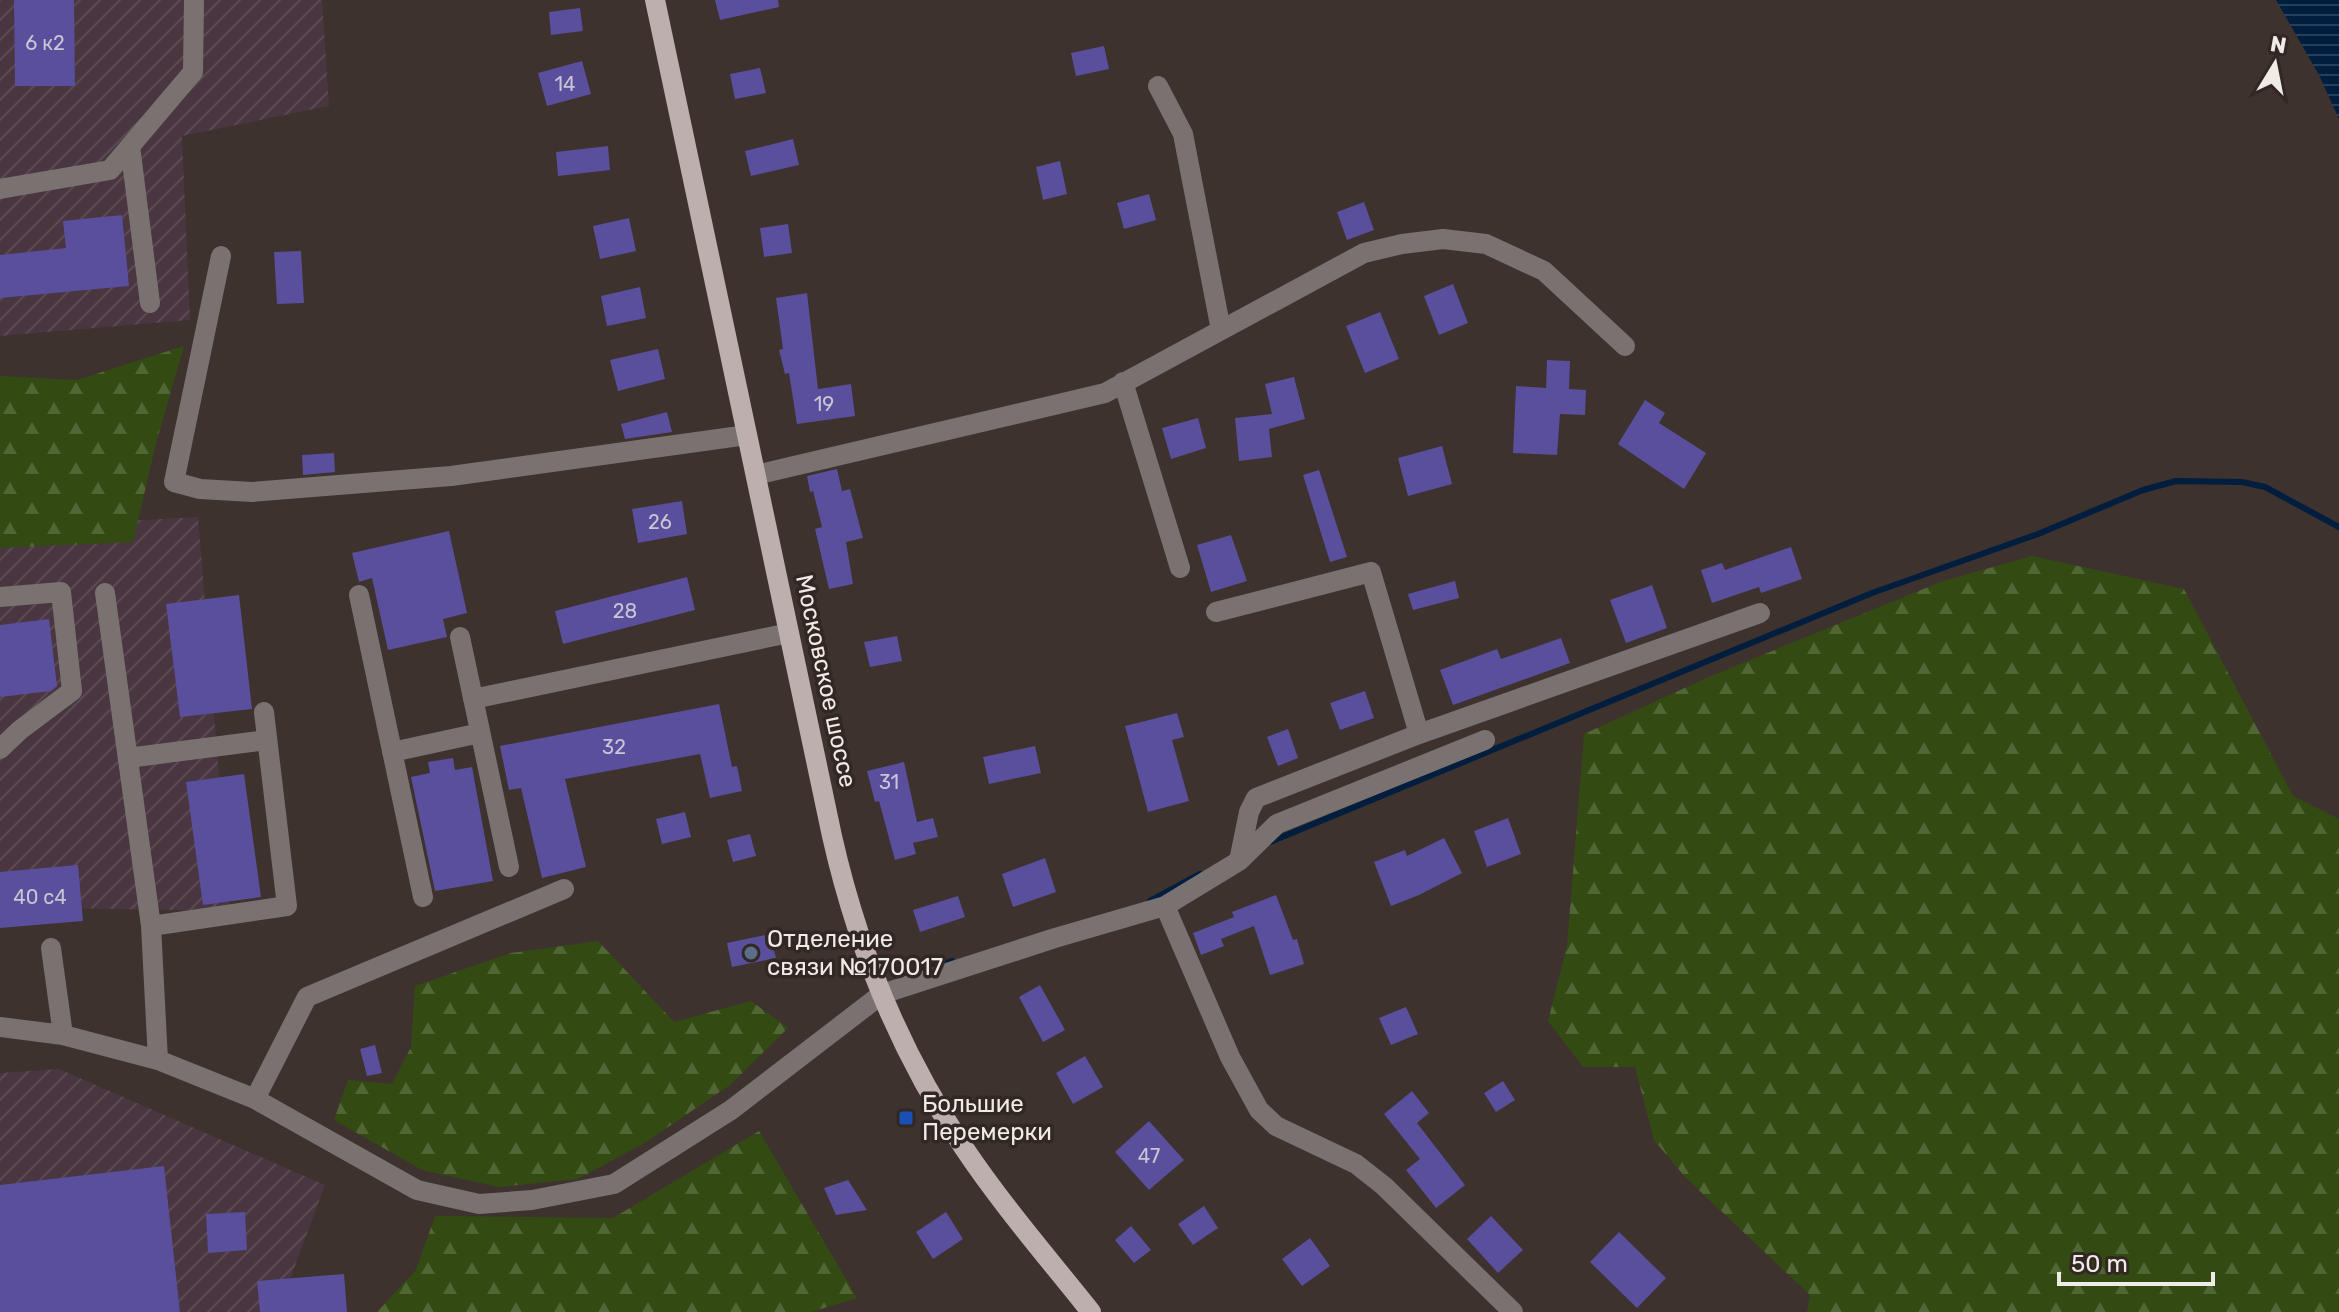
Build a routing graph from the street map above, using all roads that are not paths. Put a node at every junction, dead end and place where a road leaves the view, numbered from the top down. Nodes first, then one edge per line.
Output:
1 (194, 0) edge
2 (655, 0) edge
3 (1158, 86) dead end
4 (130, 146) junction
5 (0, 189) edge
6 (221, 256) dead end
7 (150, 303) dead end
8 (1221, 330) junction
9 (1625, 346) dead end
10 (1123, 382) junction
11 (747, 435) junction
12 (756, 475) junction
13 (1180, 568) dead end
14 (105, 593) dead end
15 (359, 595) dead end
16 (0, 597) edge
17 (1216, 612) dead end
18 (1760, 613) dead end
19 (789, 633) junction
20 (460, 637) dead end
21 (473, 699) junction
22 (264, 712) dead end
23 (480, 733) junction
24 (1419, 734) junction
25 (267, 740) junction
26 (1485, 740) dead end
27 (0, 749) edge
28 (392, 752) junction
29 (128, 758) junction
30 (1239, 861) junction
31 (509, 867) dead end
32 (564, 889) dead end
33 (423, 897) dead end
34 (1165, 906) junction
35 (151, 926) junction
36 (51, 948) dead end
37 (882, 994) junction
38 (0, 1027) edge
39 (63, 1035) junction
40 (158, 1060) junction
41 (255, 1099) junction
42 (1091, 1312) edge
43 (1513, 1312) edge

1 - 4 street
2 - 11 main road, Московское шоссе
3 - 8 street
4 - 5 street
4 - 7 street
6 - 11 street
8 - 9 street
8 - 10 street
10 - 12 street
10 - 13 street
11 - 12 main road, Московское шоссе
12 - 19 main road, Московское шоссе
14 - 29 street
15 - 28 street
16 - 27 street
17 - 24 street
18 - 24 street
19 - 21 street
19 - 37 main road, Московское шоссе
20 - 21 street
21 - 23 street
22 - 25 street
23 - 28 street
23 - 31 street
24 - 30 street
25 - 29 street
25 - 35 street
26 - 30 street
28 - 33 street
29 - 35 street
30 - 34 street
32 - 41 street
34 - 37 street
34 - 43 street
35 - 40 street
36 - 39 street
37 - 41 street
37 - 42 main road, Московское шоссе
38 - 39 street
39 - 40 street
40 - 41 street

